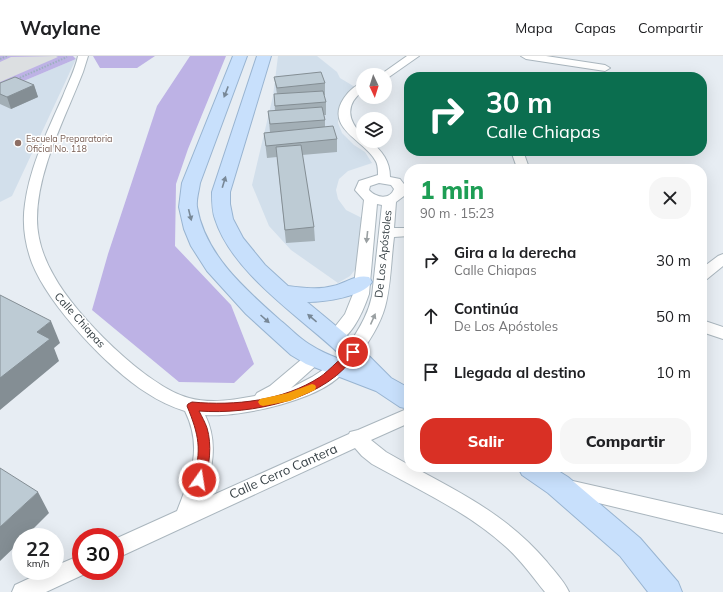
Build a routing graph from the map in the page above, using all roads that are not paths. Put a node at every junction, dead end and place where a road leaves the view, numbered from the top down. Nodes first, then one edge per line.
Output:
1 (83, 56) edge
2 (240, 56) edge
3 (264, 56) edge
4 (414, 56) edge
5 (526, 56) edge
6 (605, 68) dead end
7 (392, 70) edge
8 (356, 91) edge
9 (404, 176) edge
10 (390, 180) junction
11 (398, 198) edge
12 (371, 199) junction
13 (404, 232) edge
14 (387, 233) junction
15 (723, 259) edge
16 (707, 272) edge
17 (362, 282) junction
18 (284, 293) junction
19 (707, 328) edge
20 (723, 333) edge
21 (335, 337) junction
22 (314, 358) junction
23 (345, 360) junction
24 (404, 397) edge
25 (251, 404) junction
26 (192, 406) junction
27 (404, 417) edge
28 (357, 437) junction
29 (538, 472) edge
30 (558, 485) junction
31 (186, 515) junction
32 (723, 524) edge
33 (124, 545) edge
34 (72, 569) edge
35 (23, 592) edge
36 (558, 592) edge
37 (667, 592) edge

1 - 26 street, Calle Chiapas
2 -> 22 main road
18 -> 3 main road
4 - 7 street
5 - 6 street
8 - 10 street
9 - 10 street
10 - 11 street, De Los Apóstoles
10 - 12 street
11 - 12 street
11 - 14 street, De Los Apóstoles
12 -> 17 street, De Los Apóstoles
13 - 14 street
23 -> 14 street, De Los Apóstoles
15 - 16 street
17 - 18 main road
17 - 21 street, De Los Apóstoles
21 -> 18 main road
19 - 20 street
21 - 22 main road, De Los Apóstoles
21 - 23 main road
22 - 23 main road
22 - 25 street, Calle Chiapas
23 - 24 main road
23 - 25 street, Calle Chiapas
25 - 26 street, Calle Chiapas
26 - 31 street
27 - 28 street, Calle Cerro Cantera
28 - 31 street, Calle Cerro Cantera
28 - 36 street
29 - 30 main road
30 - 32 street
30 - 37 main road
31 - 33 street, Calle Cerro Cantera
34 - 35 street

